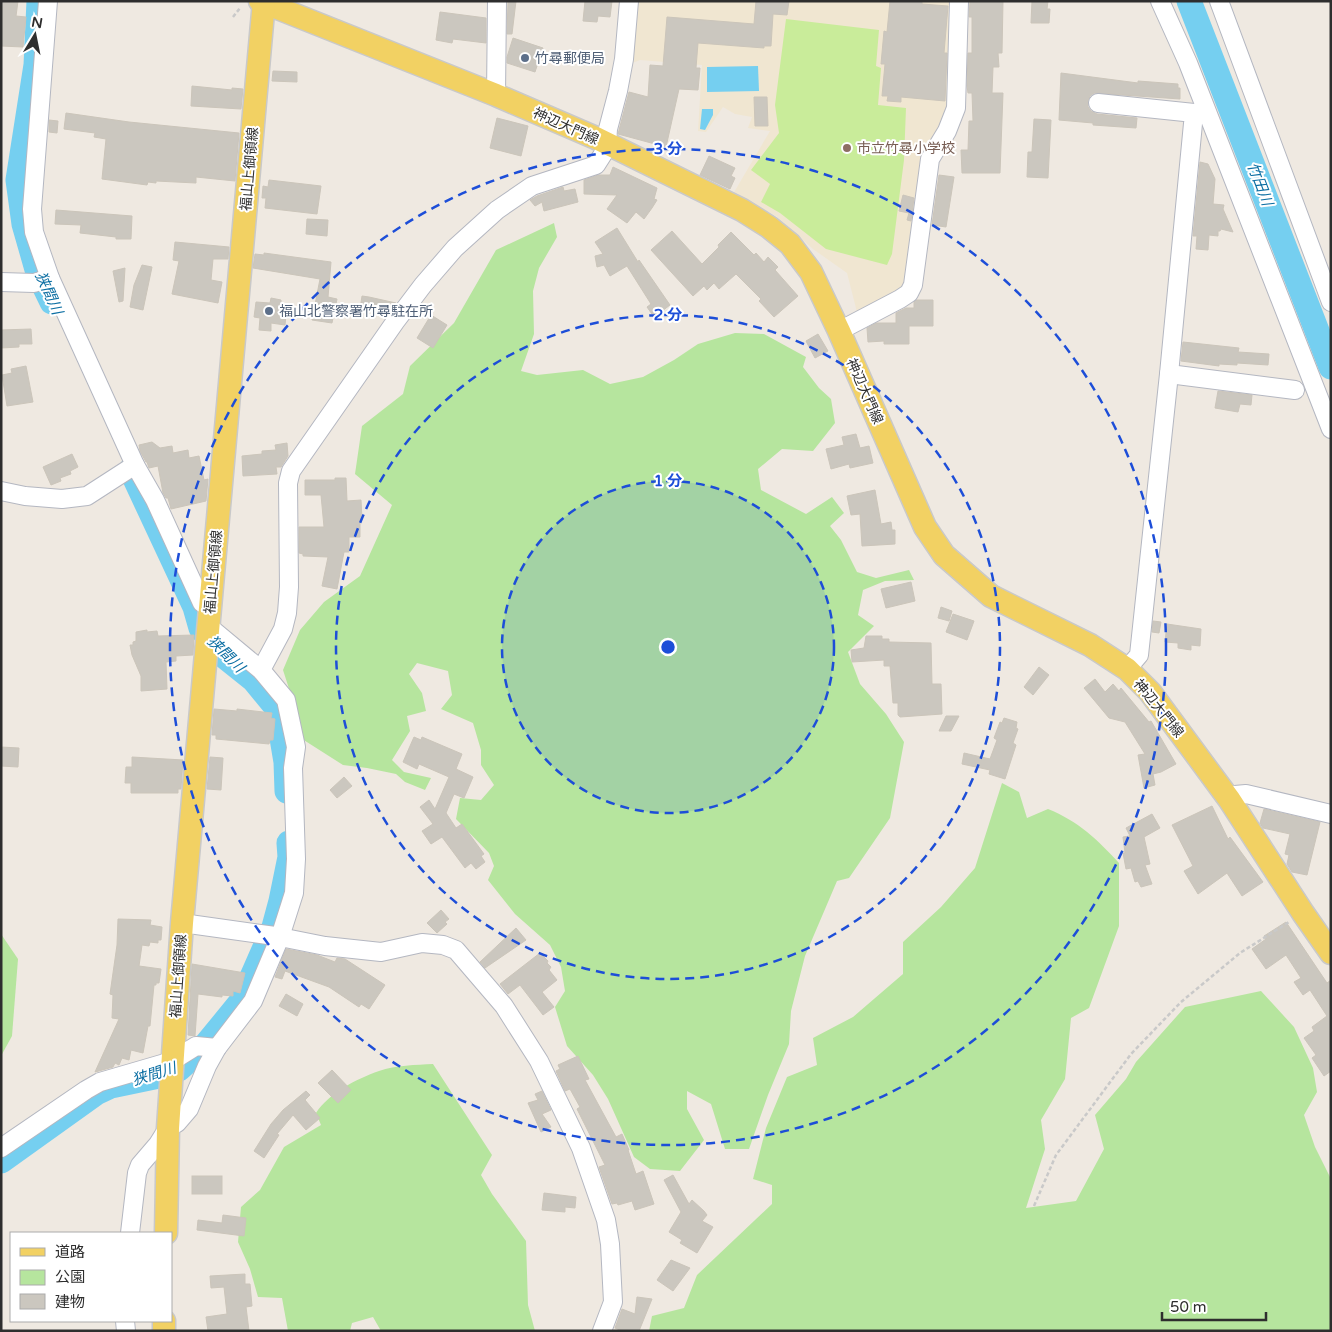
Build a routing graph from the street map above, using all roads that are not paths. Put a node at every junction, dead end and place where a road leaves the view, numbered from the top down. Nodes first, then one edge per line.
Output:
1 (48, 1) edge
2 (497, 1) edge
3 (629, 1) edge
4 (959, 1) edge
5 (1160, 1) edge
6 (1219, 1) edge
7 (257, 3) edge
8 (1188, 63) junction
9 (496, 95) junction
10 (1098, 103) dead end
11 (1194, 113) junction
12 (607, 143) junction
13 (42, 280) junction
14 (1, 282) edge
15 (1331, 302) edge
16 (839, 331) junction
17 (1169, 374) junction
18 (1295, 390) dead end
19 (1331, 429) edge
20 (129, 468) junction
21 (1, 491) edge
22 (208, 627) junction
23 (1127, 669) junction
24 (261, 670) junction
25 (1229, 799) junction
26 (1331, 814) edge
27 (182, 923) junction
28 (273, 936) junction
29 (1331, 953) edge
30 (209, 1047) junction
31 (171, 1068) junction
32 (168, 1128) junction
33 (1, 1148) edge
34 (130, 1232) edge
35 (166, 1232) edge
36 (602, 1331) edge

1 - 13 street
2 - 9 street
3 - 12 street
4 - 16 street
5 - 8 street
6 - 15 street
7 - 9 main road, 神辺大門線
7 - 22 main road, 福山上御領線
8 - 11 street
8 - 19 street
9 - 12 main road, 神辺大門線
10 - 11 street
11 - 17 street
12 - 16 main road, 神辺大門線
12 - 24 street
13 - 14 street
13 - 20 street
16 - 23 main road, 神辺大門線
17 - 18 street
17 - 23 street
20 - 21 street
20 - 22 street
22 - 24 street
22 - 27 main road, 福山上御領線
23 - 25 main road, 神辺大門線
24 - 28 street
25 - 26 street
25 - 29 main road, 神辺大門線
27 - 28 street
27 - 31 main road, 福山上御領線
28 - 30 street
28 - 36 street
30 - 31 street
30 - 32 street
31 - 32 main road, 福山上御領線
31 - 33 street
32 - 34 street
32 - 35 main road, 福山上御領線

